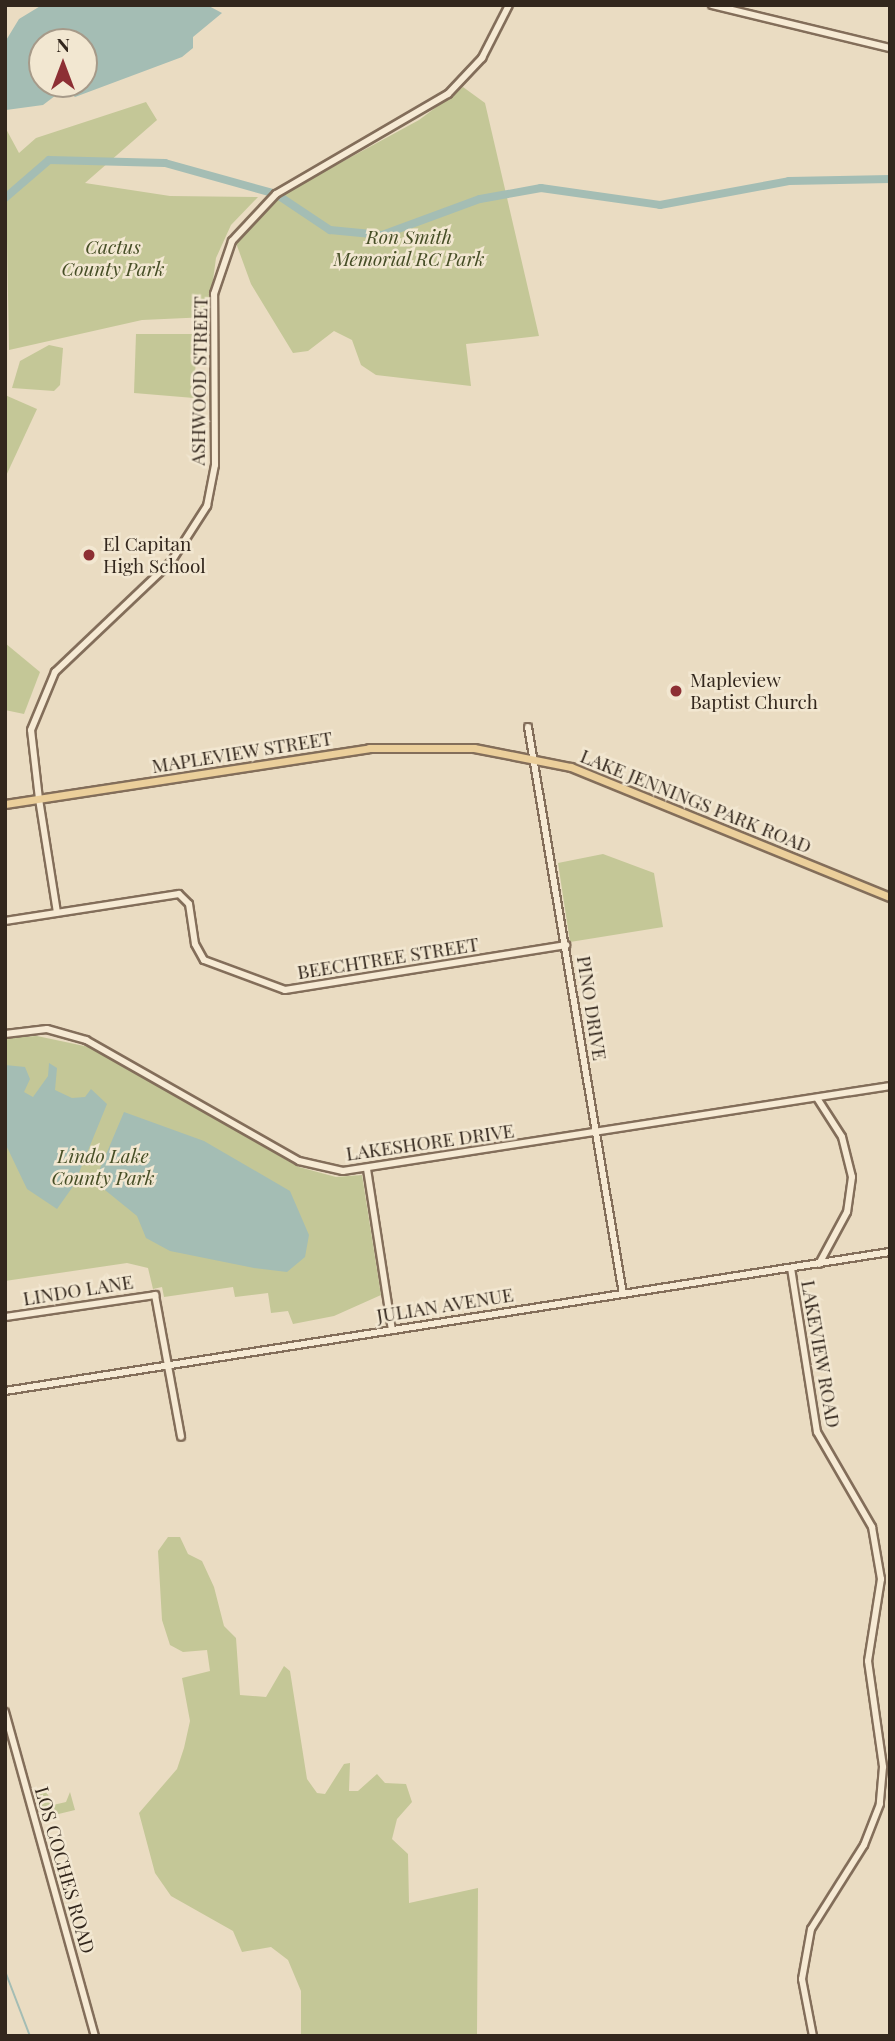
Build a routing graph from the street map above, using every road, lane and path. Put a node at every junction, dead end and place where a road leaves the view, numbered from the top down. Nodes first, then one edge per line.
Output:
1 (509, 5) edge
2 (712, 5) edge
3 (890, 48) edge
4 (528, 727) dead end
5 (485, 749) joint
6 (537, 758) junction
7 (39, 799) junction
8 (5, 804) edge
9 (890, 897) edge
10 (57, 913) junction
11 (5, 921) edge
12 (566, 946) junction
13 (5, 1034) edge
14 (890, 1086) edge
15 (817, 1098) junction
16 (597, 1133) junction
17 (367, 1169) junction
18 (890, 1252) edge
19 (819, 1264) junction
20 (791, 1268) junction
21 (622, 1294) junction
22 (5, 1317) edge
23 (392, 1330) junction
24 (170, 1366) junction
25 (5, 1391) edge
26 (181, 1437) dead end
27 (5, 1712) edge
28 (95, 2036) edge
29 (813, 2036) edge

1 - 7 street, ASHWOOD STREET
2 - 3 street
4 - 6 street, PINO DRIVE
5 - 6 main road, LAKE JENNINGS PARK ROAD
5 - 7 main road, MAPLEVIEW STREET
6 - 9 main road, LAKE JENNINGS PARK ROAD
6 - 12 street, PINO DRIVE
7 - 8 main road, MAPLEVIEW STREET
7 - 10 street, ASHWOOD STREET
10 - 11 street
10 - 12 street, BEECHTREE STREET
12 - 16 street, PINO DRIVE
13 - 17 street, LAKESHORE DRIVE
14 - 15 street, LAKESHORE DRIVE
15 - 16 street, LAKESHORE DRIVE
15 - 19 street, LAKEVIEW ROAD
16 - 17 street, LAKESHORE DRIVE
16 - 21 street, PINO DRIVE
17 - 23 street
18 - 19 street, JULIAN AVENUE
19 - 20 street, JULIAN AVENUE
20 - 21 street, JULIAN AVENUE
20 - 29 street, LAKEVIEW ROAD
21 - 23 street, JULIAN AVENUE
22 - 24 street, LINDO LANE
23 - 24 street, JULIAN AVENUE
24 - 25 street, JULIAN AVENUE
24 - 26 street
27 - 28 street, LOS COCHES ROAD

